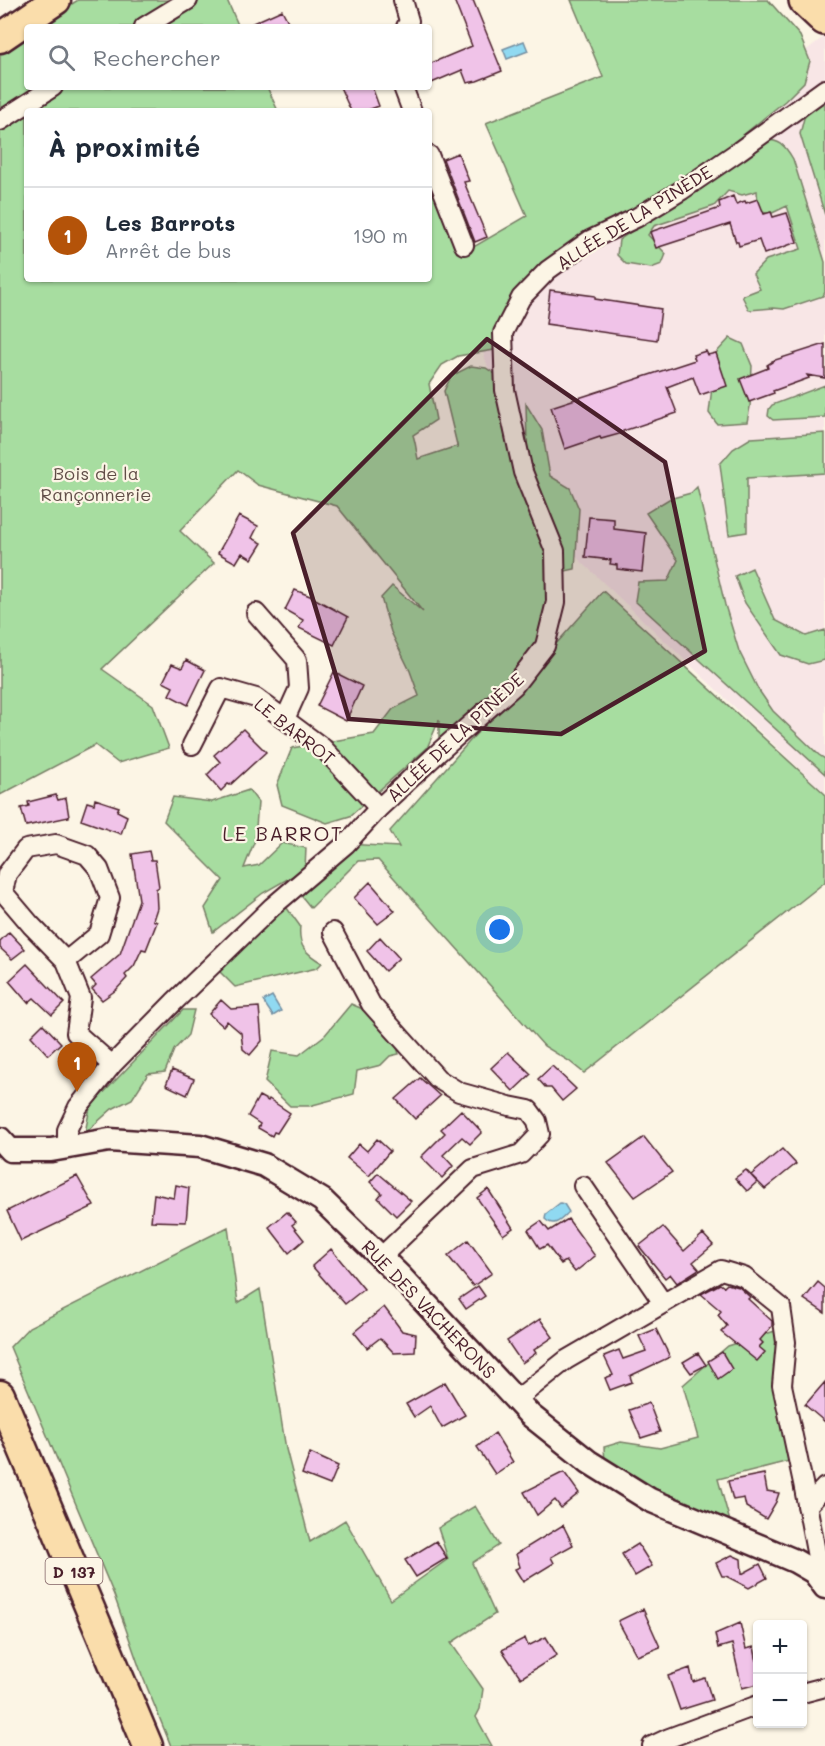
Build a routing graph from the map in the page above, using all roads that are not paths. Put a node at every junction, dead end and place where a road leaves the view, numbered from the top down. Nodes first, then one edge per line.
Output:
1 (56, 0) edge
2 (188, 0) edge
3 (403, 0) edge
4 (806, 0) edge
5 (813, 0) edge
6 (825, 17) edge
7 (149, 24) edge
8 (408, 24) edge
9 (0, 38) edge
10 (48, 90) edge
11 (404, 90) edge
12 (825, 90) edge
13 (411, 108) edge
14 (0, 121) edge
15 (432, 163) edge
16 (464, 245) dead end
17 (256, 613) dead end
18 (285, 719) junction
19 (192, 745) dead end
20 (380, 808) junction
21 (333, 932) dead end
22 (66, 961) junction
23 (112, 1065) junction
24 (0, 1139) edge
25 (67, 1147) junction
26 (583, 1186) dead end
27 (381, 1257) junction
28 (663, 1303) junction
29 (0, 1395) edge
30 (516, 1400) junction
31 (825, 1487) edge
32 (807, 1506) junction
33 (819, 1580) edge
34 (825, 1687) edge
35 (807, 1692) edge
36 (753, 1707) edge
37 (148, 1746) edge
38 (652, 1746) edge

1 - 9 main road
2 - 7 street
3 - 8 street
4 - 6 highway
5 - 6 highway
10 - 14 street
11 - 13 street
12 - 20 street, ALLÉE DE LA PINÈDE
15 - 16 street
17 - 18 street
18 - 19 street, LE BARROT
18 - 20 street, LE BARROT
20 - 23 street, ALLÉE DE LA PINÈDE
21 - 27 street
22 - 22 street
22 - 23 street
23 - 25 street, ALLÉE DE LA PINÈDE
24 - 25 street, RUE DES VACHERONS
25 - 27 street, RUE DES VACHERONS
26 - 28 street
27 - 30 street, RUE DES VACHERONS
28 - 30 street
28 - 32 street
29 - 37 main road, D 137
30 - 33 street, RUE DES VACHERONS
31 - 32 street
32 - 33 street
34 - 35 street
36 - 38 street

